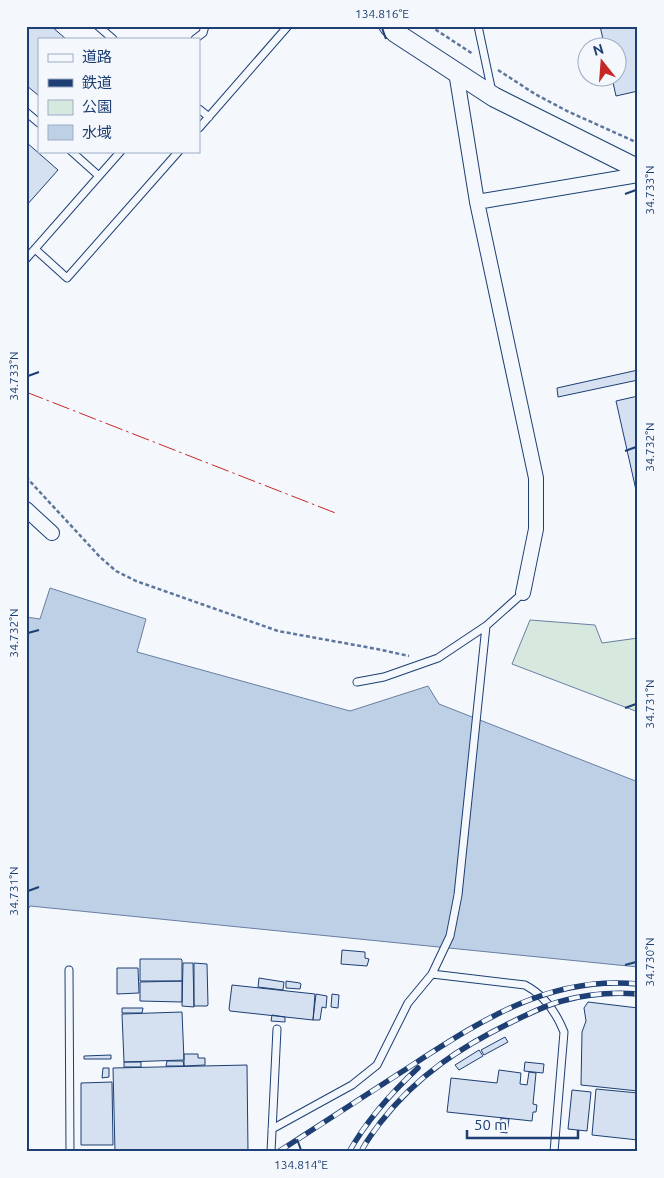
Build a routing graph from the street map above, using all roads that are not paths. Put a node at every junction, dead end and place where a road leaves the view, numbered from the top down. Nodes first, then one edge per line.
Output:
1 (98, 26) edge
2 (205, 26) edge
3 (288, 26) edge
4 (389, 26) edge
5 (478, 26) edge
6 (112, 38) edge
7 (196, 38) edge
8 (456, 72) junction
9 (494, 97) junction
10 (200, 109) edge
11 (26, 112) edge
12 (209, 117) junction
13 (38, 122) edge
14 (200, 127) edge
15 (71, 152) edge
16 (120, 152) edge
17 (177, 152) edge
18 (638, 169) edge
19 (638, 175) edge
20 (99, 176) junction
21 (477, 202) junction
22 (35, 249) junction
23 (26, 259) edge
24 (26, 509) edge
25 (52, 534) dead end
26 (523, 593) joint
27 (486, 626) junction
28 (357, 682) dead end
29 (69, 970) dead end
30 (432, 974) junction
31 (277, 1029) dead end
32 (272, 1129) junction
33 (70, 1152) edge
34 (271, 1152) edge
35 (554, 1152) edge

1 - 6 lane
2 - 7 lane
3 - 12 lane
4 - 8 street
5 - 9 lane
8 - 9 street
8 - 21 street
9 - 18 street
10 - 12 lane
11 - 13 lane
12 - 14 lane
15 - 20 lane
16 - 20 lane
17 - 22 lane
19 - 21 street
20 - 22 lane
21 - 26 street
22 - 23 lane
24 - 25 street
26 - 27 lane
27 - 28 lane
27 - 30 lane
29 - 33 lane
30 - 32 lane
30 - 35 lane
31 - 32 lane
32 - 34 lane

